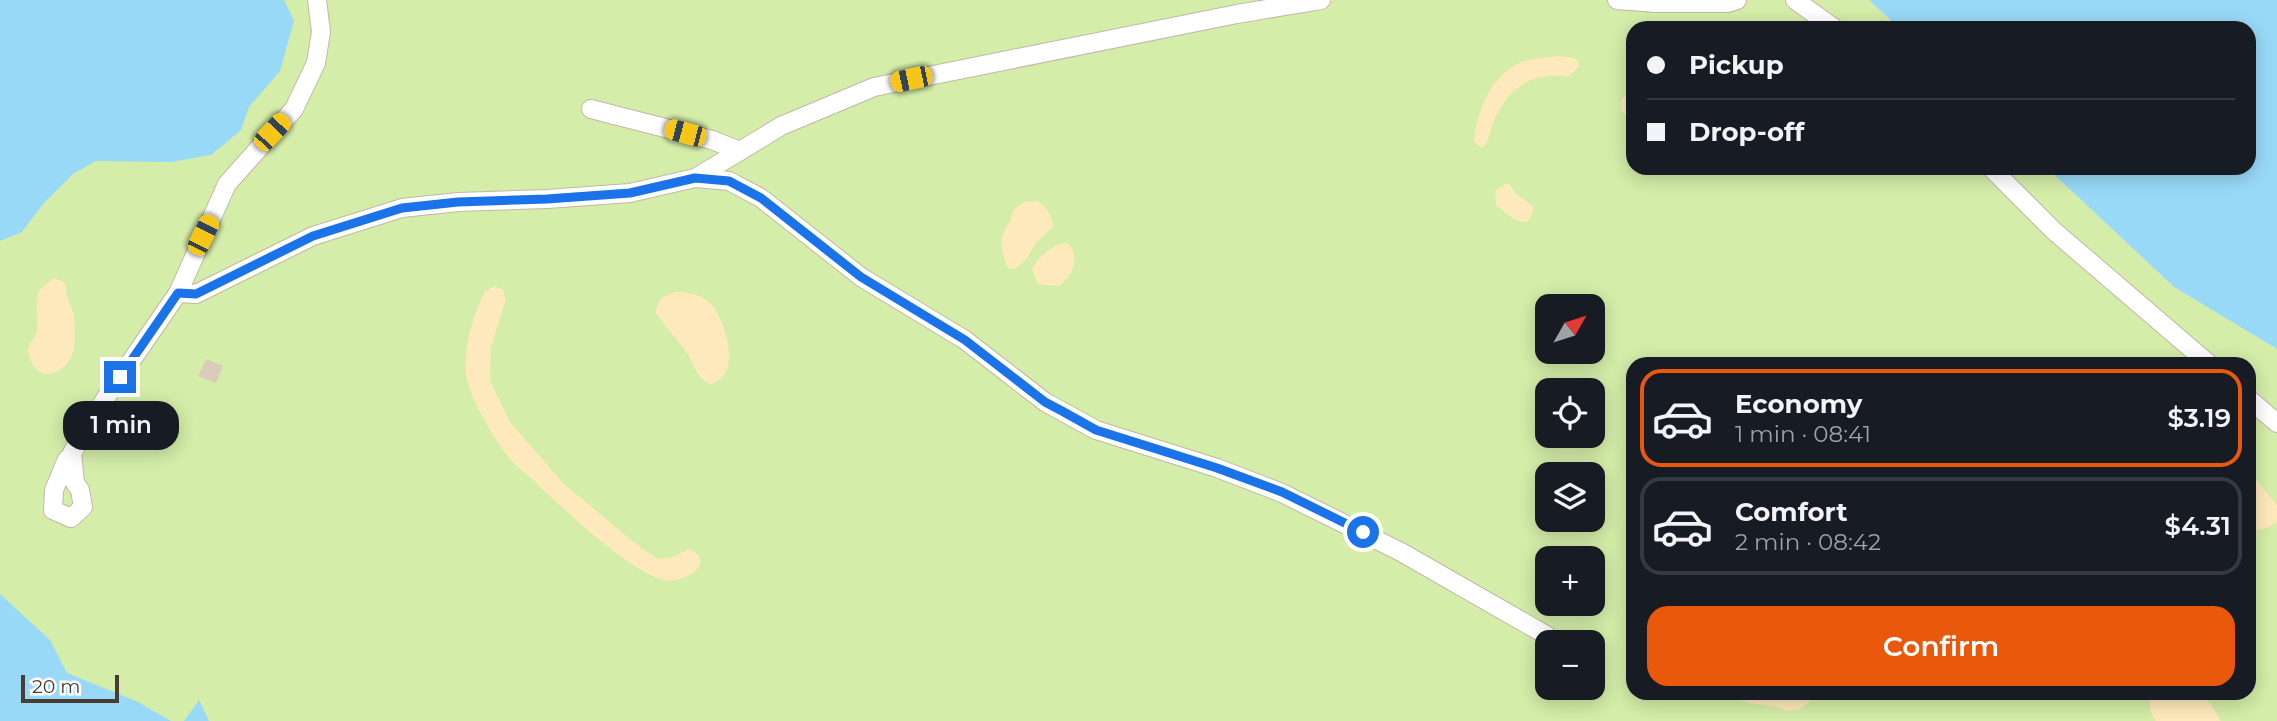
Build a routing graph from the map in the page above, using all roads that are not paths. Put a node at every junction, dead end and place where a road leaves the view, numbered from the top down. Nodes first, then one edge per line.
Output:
1 (317, 0) edge
2 (1321, 0) edge
3 (1617, 0) edge
4 (1738, 0) edge
5 (1795, 0) edge
6 (1824, 21) edge
7 (591, 109) dead end
8 (740, 150) junction
9 (1998, 175) edge
10 (695, 178) junction
11 (178, 293) junction
12 (2201, 357) edge
13 (2256, 405) edge
14 (2277, 423) edge
15 (67, 459) dead end
16 (1537, 630) edge

1 - 11 lane
2 - 8 lane
3 - 4 lane
5 - 6 lane
7 - 8 lane
8 - 10 lane
9 - 12 lane
10 - 11 lane
10 - 16 lane
11 - 15 lane
13 - 14 lane

